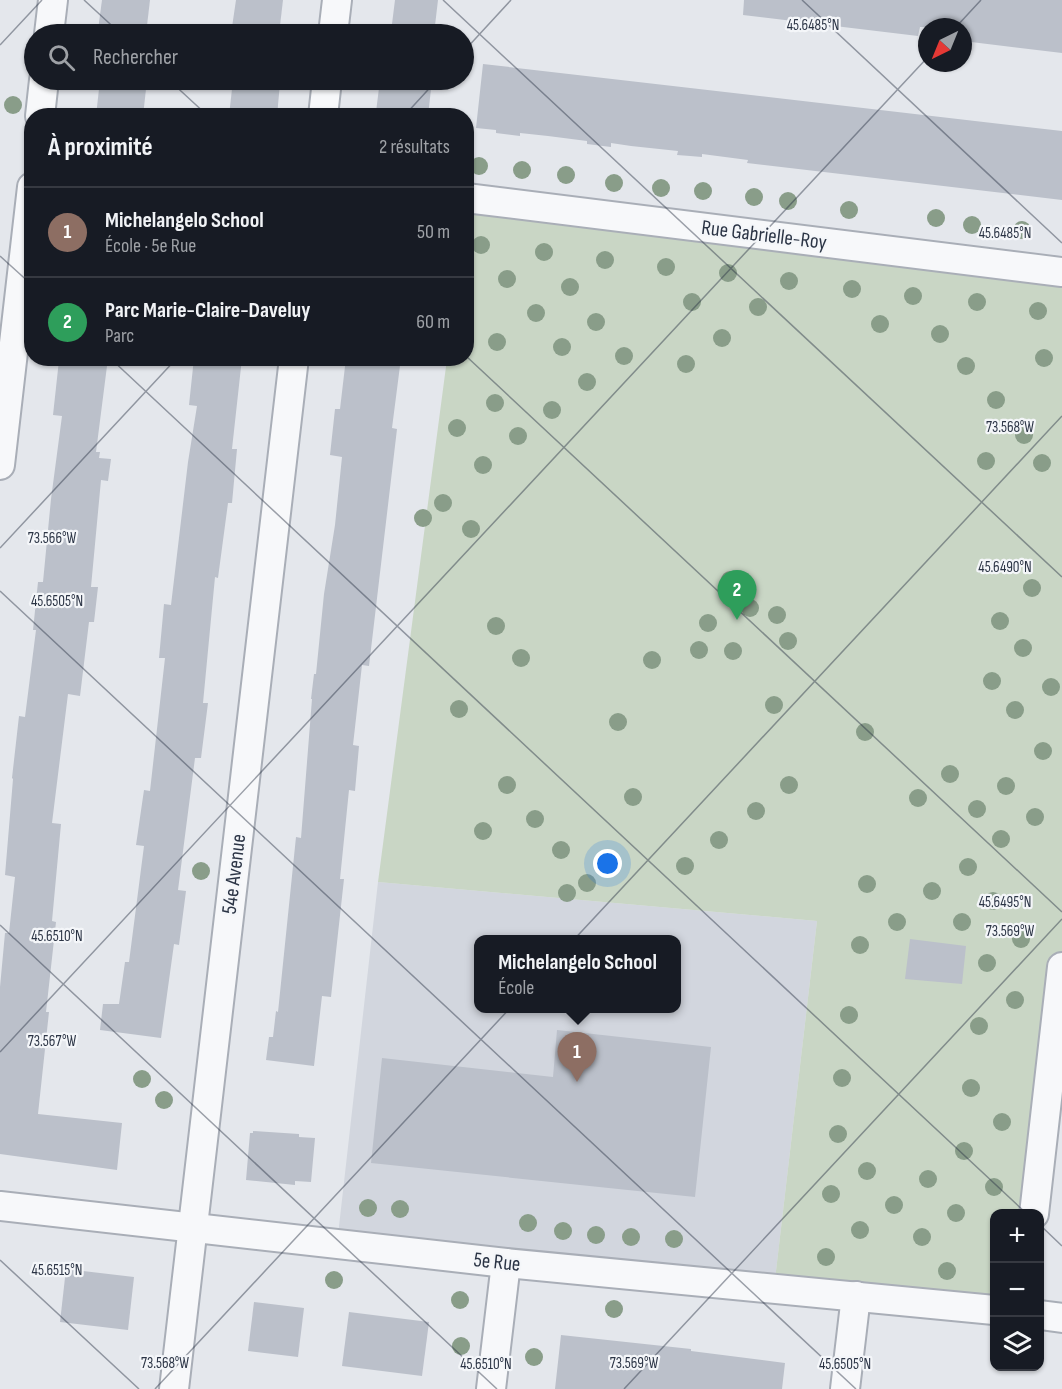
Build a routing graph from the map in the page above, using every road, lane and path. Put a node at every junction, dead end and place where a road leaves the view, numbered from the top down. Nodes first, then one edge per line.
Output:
1 (53, 0) edge
2 (337, 0) edge
3 (50, 24) edge
4 (334, 24) edge
5 (43, 90) edge
6 (326, 90) edge
7 (41, 108) edge
8 (324, 108) edge
9 (474, 199) edge
10 (24, 256) edge
11 (1062, 272) edge
12 (293, 366) edge
13 (0, 465) edge
14 (1062, 968) edge
15 (0, 1206) edge
16 (1035, 1209) edge
17 (193, 1228) junction
18 (506, 1263) junction
19 (856, 1296) junction
20 (990, 1310) edge
21 (1044, 1316) edge
22 (1062, 1318) edge
23 (174, 1389) edge
24 (492, 1389) edge
25 (845, 1389) edge

1 - 3 street
2 - 4 street
5 - 7 street
6 - 8 street
9 - 11 street, Rue Gabrielle-Roy
10 - 13 street
12 - 17 street, 54e Avenue
14 - 16 street
15 - 17 street, 5e Rue
17 - 18 street, 5e Rue
17 - 23 street, 54e Avenue
18 - 19 street, 5e Rue
18 - 24 street
19 - 20 street, 5e Rue
19 - 25 street
21 - 22 street

